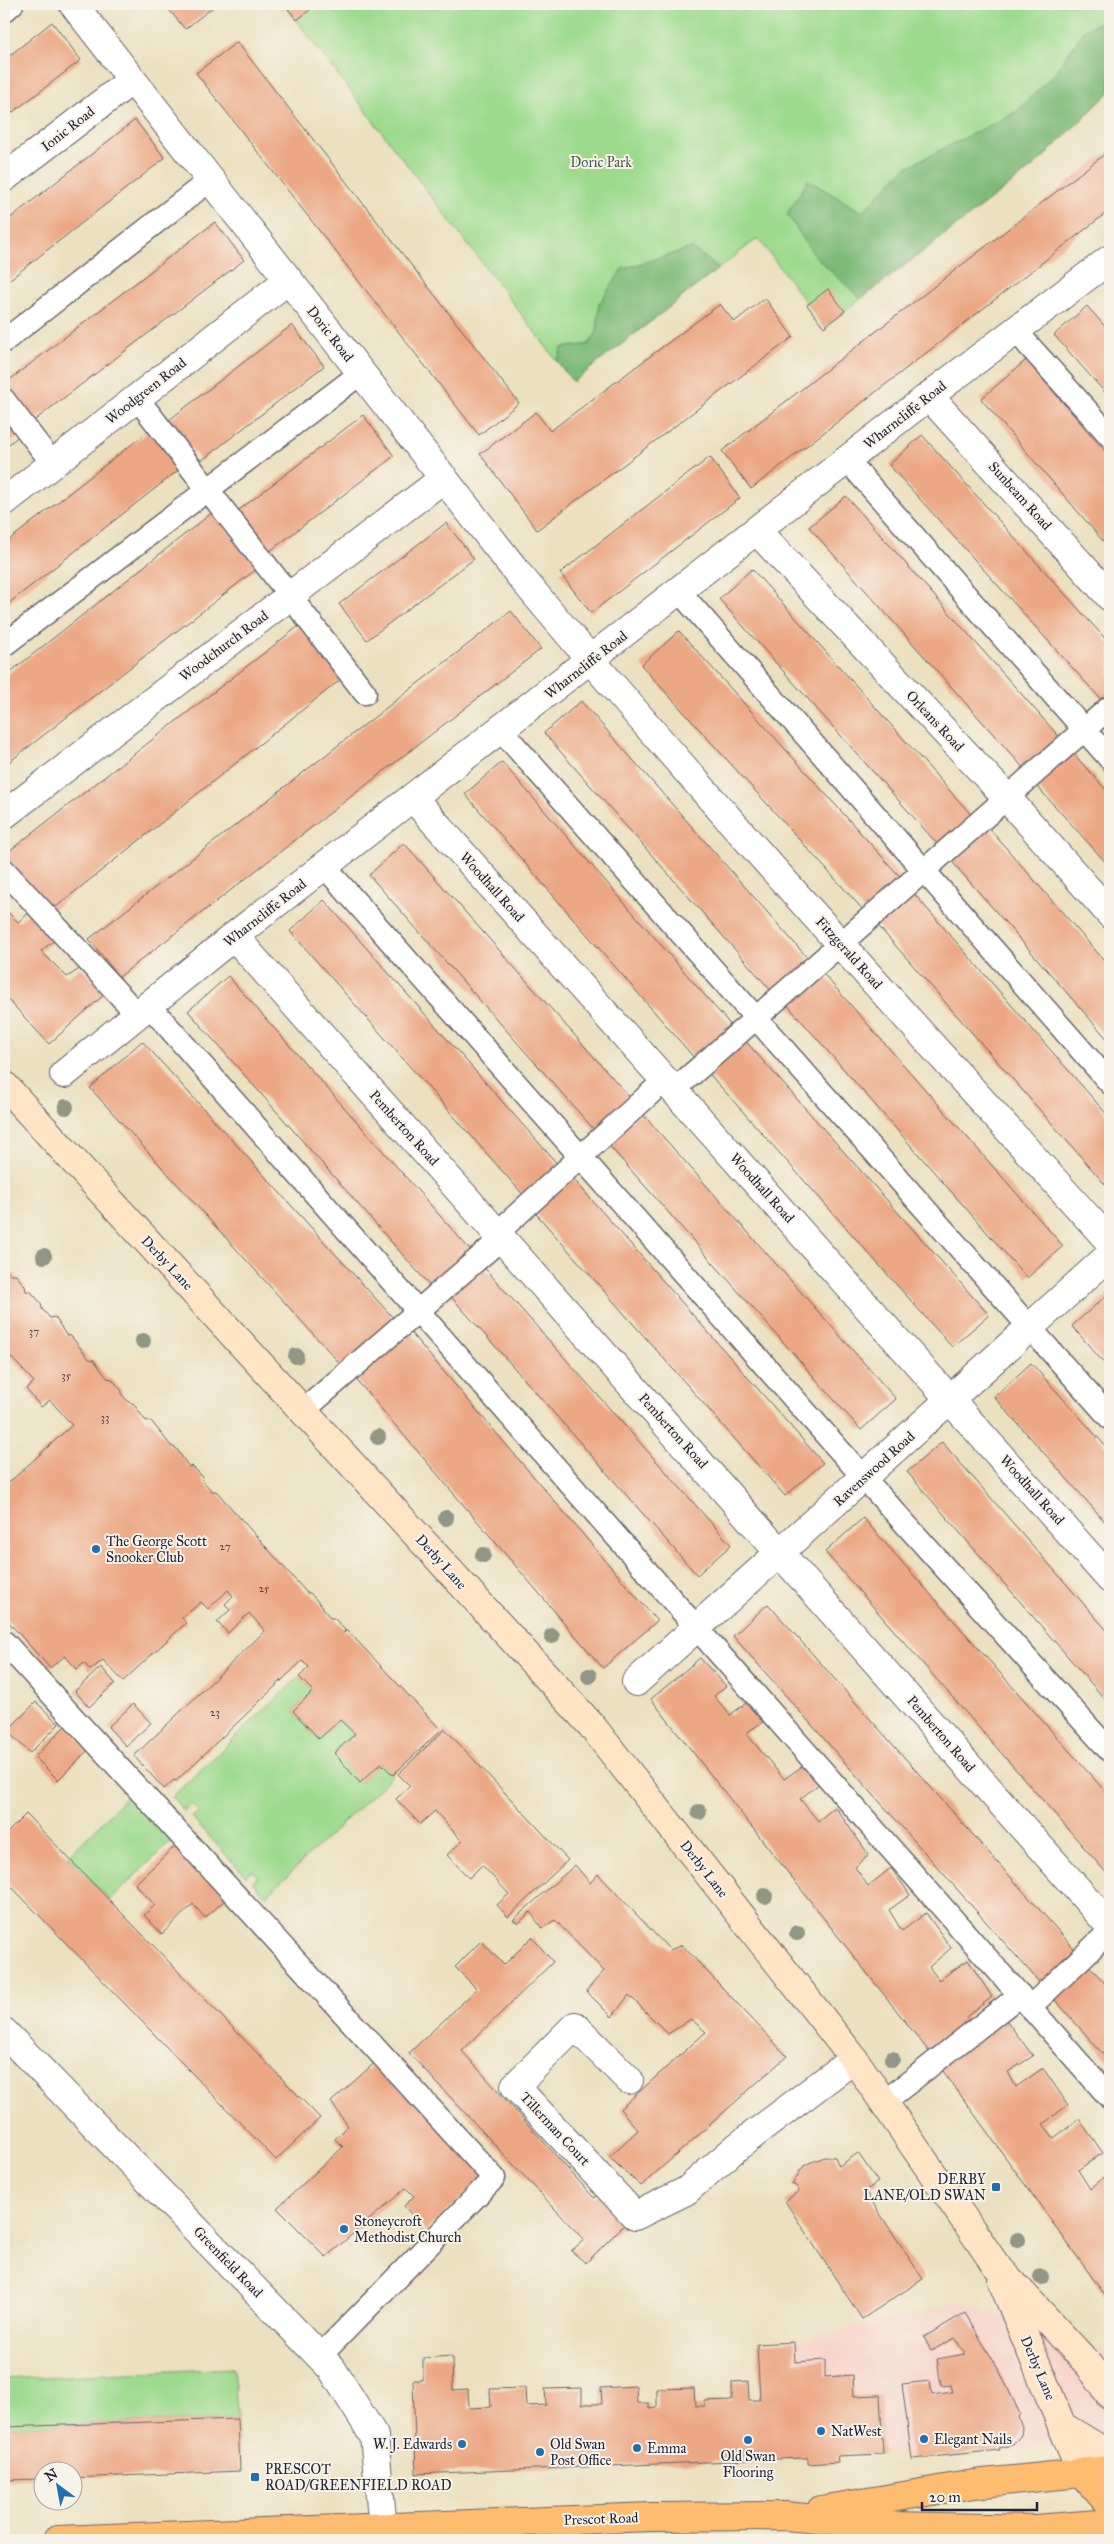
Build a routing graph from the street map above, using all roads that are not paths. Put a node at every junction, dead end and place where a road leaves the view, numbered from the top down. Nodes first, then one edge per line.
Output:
1 (12, 4) edge
2 (73, 4) edge
3 (4, 10) edge
4 (132, 80) junction
5 (4, 178) edge
6 (210, 180) junction
7 (1105, 273) edge
8 (288, 280) junction
9 (1015, 330) junction
10 (4, 341) edge
11 (361, 373) junction
12 (929, 396) junction
13 (137, 398) junction
14 (4, 400) edge
15 (1110, 436) edge
16 (847, 460) junction
17 (53, 464) junction
18 (444, 478) junction
19 (208, 489) junction
20 (4, 502) edge
21 (757, 531) junction
22 (679, 591) junction
23 (290, 596) junction
24 (1110, 597) edge
25 (4, 645) edge
26 (590, 661) junction
27 (365, 693) dead end
28 (1110, 708) edge
29 (502, 730) junction
30 (1084, 730) junction
31 (1110, 760) edge
32 (413, 798) junction
33 (1008, 798) junction
34 (4, 815) edge
35 (325, 867) junction
36 (4, 870) edge
37 (924, 871) junction
38 (1110, 914) edge
39 (234, 936) junction
40 (840, 944) junction
41 (143, 1010) junction
42 (756, 1019) junction
43 (67, 1072) dead end
44 (1110, 1083) edge
45 (669, 1085) junction
46 (4, 1086) edge
47 (581, 1157) junction
48 (500, 1236) junction
49 (1110, 1242) edge
50 (1110, 1255) edge
51 (417, 1311) junction
52 (1030, 1329) junction
53 (952, 1400) junction
54 (303, 1411) junction
55 (1110, 1418) edge
56 (864, 1478) junction
57 (781, 1553) junction
58 (1110, 1579) edge
59 (696, 1629) junction
60 (4, 1642) edge
61 (636, 1682) dead end
62 (1110, 1752) edge
63 (1110, 1926) edge
64 (1110, 1931) edge
65 (1025, 2001) junction
66 (4, 2032) edge
67 (854, 2059) junction
68 (629, 2080) dead end
69 (1110, 2098) edge
70 (884, 2102) junction
71 (995, 2264) junction
72 (320, 2356) junction
73 (1110, 2395) edge
74 (1062, 2426) junction
75 (1110, 2455) edge
76 (1110, 2470) edge
77 (1081, 2472) junction
78 (1110, 2505) edge
79 (785, 2516) junction
80 (1110, 2523) edge
81 (383, 2528) junction
82 (449, 2533) edge
83 (210, 2538) edge
84 (56, 2540) edge

1 - 3 lane
2 - 4 street, Doric Road
4 - 5 street, Ionic Road
4 - 6 street, Doric Road
6 - 8 street, Doric Road
6 - 10 lane
7 - 9 street, Wharncliffe Road
8 - 11 street, Doric Road
8 - 13 street, Woodgreen Road
9 - 12 street, Wharncliffe Road
9 - 15 lane
11 - 18 street, Doric Road
11 - 19 lane
12 - 16 street, Wharncliffe Road
12 - 24 street, Sunbeam Road
13 - 17 street, Woodgreen Road
13 - 19 lane
14 - 17 lane
16 - 21 street, Wharncliffe Road
16 - 30 lane
17 - 20 street, Woodgreen Road
18 - 23 street, Woodchurch Road
18 - 26 street, Doric Road
19 - 23 lane
19 - 25 lane
21 - 22 street, Wharncliffe Road
21 - 33 street, Orleans Road
22 - 26 street, Wharncliffe Road
22 - 37 lane
23 - 27 lane
23 - 34 street, Woodchurch Road
26 - 29 street, Wharncliffe Road
26 - 40 street, Fitzgerald Road
28 - 30 lane
29 - 32 street, Wharncliffe Road
29 - 42 lane
30 - 31 lane
30 - 33 lane
32 - 35 street, Wharncliffe Road
32 - 45 street, Woodhall Road
33 - 37 lane
33 - 38 street, Orleans Road
35 - 39 street, Wharncliffe Road
35 - 47 lane
36 - 41 lane
37 - 40 lane
37 - 44 lane
39 - 41 street, Wharncliffe Road
39 - 48 street, Pemberton Road
40 - 42 lane
40 - 49 street, Fitzgerald Road
41 - 43 street, Wharncliffe Road
41 - 51 lane
42 - 45 lane
42 - 52 lane
45 - 47 lane
45 - 53 street, Woodhall Road
46 - 54 street, Derby Lane
47 - 48 lane
47 - 56 lane
48 - 51 lane
48 - 57 street, Pemberton Road
50 - 52 street, Ravenswood Road
51 - 54 lane
51 - 59 lane
52 - 53 street, Ravenswood Road
52 - 55 lane
53 - 56 street, Ravenswood Road
53 - 58 street, Woodhall Road
54 - 67 street, Derby Lane
56 - 57 street, Ravenswood Road
56 - 62 lane
57 - 59 street, Ravenswood Road
57 - 63 street, Pemberton Road
59 - 61 street, Ravenswood Road
59 - 65 lane
60 - 72 lane
64 - 65 lane
65 - 69 lane
65 - 70 lane
66 - 72 street, Greenfield Road
67 - 68 street, Tillerman Court
67 - 70 street, Derby Lane
70 - 71 street, Derby Lane
71 - 73 street, Derby Lane
71 - 74 street, Derby Lane
72 - 81 street, Greenfield Road
74 - 75 street
74 - 77 street, Derby Lane
76 - 77 main road, Prescot Road
77 - 78 main road
77 - 79 main road, Prescot Road
79 - 80 main road, Prescot Road
79 - 82 main road, Prescot Road
81 - 82 main road, Prescot Road
81 - 83 main road, Prescot Road
83 - 84 main road, Prescot Road

